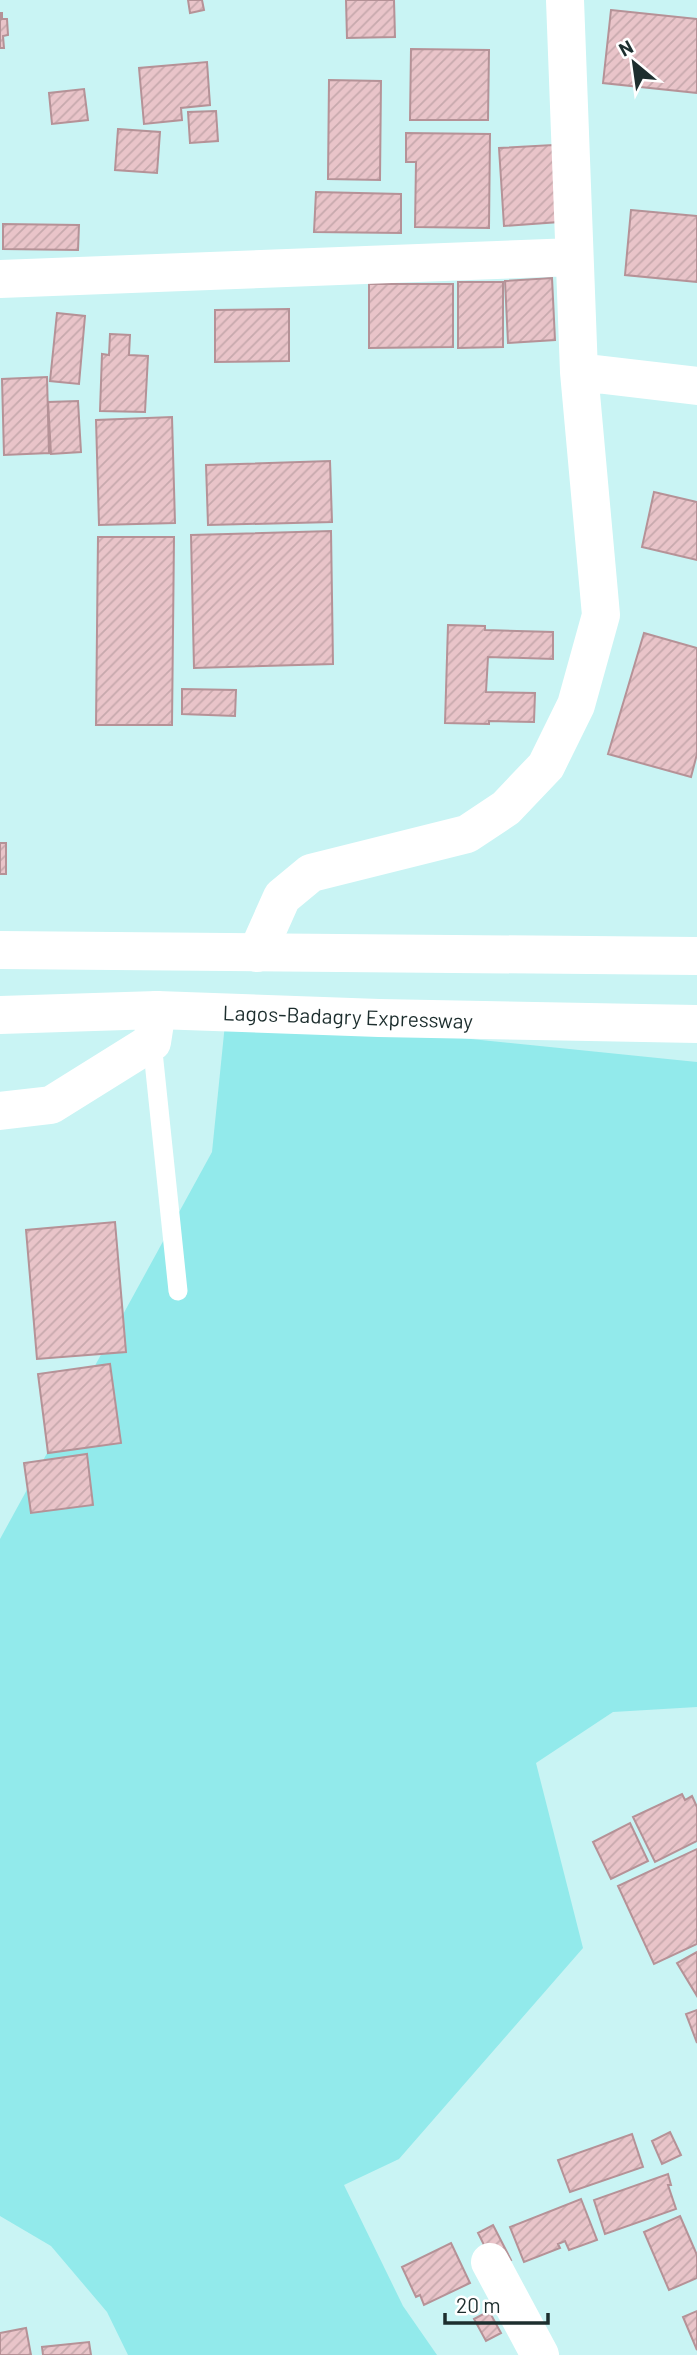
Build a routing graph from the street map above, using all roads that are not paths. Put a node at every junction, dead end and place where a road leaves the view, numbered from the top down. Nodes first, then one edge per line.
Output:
1 (565, 0) edge
2 (574, 257) junction
3 (0, 279) edge
4 (579, 372) junction
5 (697, 386) edge
6 (0, 950) edge
7 (257, 953) junction
8 (697, 956) edge
9 (0, 1015) edge
10 (697, 1024) edge
11 (155, 1026) junction
12 (0, 1111) edge
13 (178, 1290) dead end
14 (490, 2263) dead end
15 (540, 2355) edge

1 - 2 main road
2 - 3 main road
2 - 4 main road
4 - 5 main road
4 - 7 main road
6 - 7 main road
7 - 8 main road
9 - 11 main road, Lagos-Badagry Expressway
10 - 11 main road, Lagos-Badagry Expressway
11 - 12 main road
11 - 13 lane
14 - 15 main road

